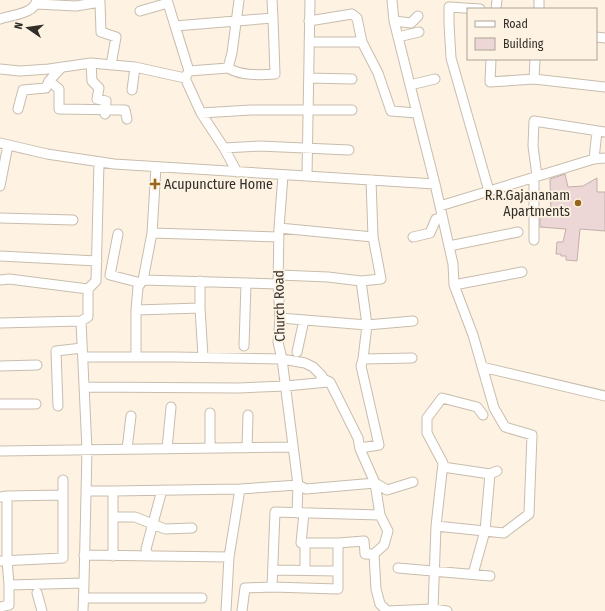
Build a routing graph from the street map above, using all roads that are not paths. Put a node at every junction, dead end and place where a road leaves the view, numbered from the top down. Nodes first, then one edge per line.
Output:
1 (239, 0) edge
2 (272, 0) edge
3 (310, 0) edge
4 (392, 0) edge
5 (99, 1) edge
6 (167, 1) edge
7 (36, 2) edge
8 (448, 3) edge
9 (475, 8) edge
10 (140, 11) dead end
11 (418, 16) dead end
12 (273, 18) junction
13 (0, 19) edge
14 (310, 20) junction
15 (236, 21) junction
16 (394, 21) junction
17 (175, 26) junction
18 (419, 32) dead end
19 (398, 37) junction
20 (309, 42) junction
21 (362, 42) junction
22 (491, 60) edge
23 (535, 60) edge
24 (91, 63) junction
25 (111, 65) junction
26 (135, 67) junction
27 (61, 68) junction
28 (228, 68) junction
29 (0, 69) edge
30 (187, 75) junction
31 (309, 78) junction
32 (352, 79) dead end
33 (434, 79) dead end
34 (534, 79) junction
35 (49, 81) junction
36 (410, 85) junction
37 (605, 87) edge
38 (132, 90) dead end
39 (18, 109) dead end
40 (308, 109) junction
41 (352, 110) dead end
42 (105, 111) junction
43 (201, 113) junction
44 (417, 113) junction
45 (127, 118) dead end
46 (601, 131) edge
47 (4, 144) edge
48 (224, 148) junction
49 (308, 149) junction
50 (349, 150) dead end
51 (601, 159) edge
52 (99, 162) junction
53 (156, 167) junction
54 (237, 172) junction
55 (283, 175) junction
56 (307, 176) junction
57 (536, 177) junction
58 (371, 180) junction
59 (435, 184) junction
60 (0, 186) edge
61 (489, 191) junction
62 (440, 206) junction
63 (0, 218) edge
64 (443, 219) junction
65 (73, 220) dead end
66 (279, 232) junction
67 (518, 232) dead end
68 (152, 233) junction
69 (118, 234) dead end
70 (373, 236) junction
71 (413, 237) dead end
72 (534, 240) dead end
73 (449, 246) junction
74 (0, 256) edge
75 (97, 261) junction
76 (522, 272) dead end
77 (278, 279) junction
78 (0, 280) edge
79 (142, 281) junction
80 (200, 281) junction
81 (361, 281) junction
82 (246, 283) junction
83 (454, 285) junction
84 (88, 289) junction
85 (200, 308) junction
86 (136, 310) junction
87 (280, 318) junction
88 (304, 320) junction
89 (81, 321) junction
90 (413, 321) dead end
91 (0, 323) edge
92 (367, 325) junction
93 (244, 346) dead end
94 (297, 352) dead end
95 (82, 353) junction
96 (136, 357) junction
97 (203, 357) junction
98 (412, 358) dead end
99 (282, 359) junction
100 (363, 359) junction
101 (36, 365) dead end
102 (0, 366) edge
103 (482, 367) junction
104 (330, 382) junction
105 (286, 386) junction
106 (84, 387) junction
107 (605, 396) edge
108 (0, 404) edge
109 (36, 404) dead end
110 (58, 406) dead end
111 (171, 407) dead end
112 (210, 413) dead end
113 (248, 415) dead end
114 (483, 415) dead end
115 (131, 416) dead end
116 (210, 448) junction
117 (247, 448) junction
118 (293, 448) junction
119 (360, 448) junction
120 (127, 449) junction
121 (166, 449) junction
122 (87, 450) junction
123 (0, 452) edge
124 (443, 467) junction
125 (62, 480) dead end
126 (413, 482) dead end
127 (375, 483) junction
128 (298, 485) junction
129 (240, 489) junction
130 (162, 490) junction
131 (86, 491) junction
132 (113, 491) junction
133 (62, 495) junction
134 (4, 496) edge
135 (299, 511) junction
136 (380, 515) junction
137 (112, 516) junction
138 (153, 523) junction
139 (436, 526) junction
140 (192, 528) dead end
141 (485, 531) junction
142 (338, 542) junction
143 (305, 543) junction
144 (374, 554) junction
145 (84, 556) junction
146 (113, 556) junction
147 (148, 556) junction
148 (229, 557) junction
149 (3, 560) edge
150 (398, 568) dead end
151 (273, 570) junction
152 (305, 570) junction
153 (338, 571) junction
154 (435, 571) junction
155 (473, 574) junction
156 (490, 576) dead end
157 (84, 583) junction
158 (9, 585) junction
159 (272, 587) junction
160 (37, 593) dead end
161 (84, 598) junction
162 (202, 598) dead end
163 (6, 608) edge
164 (433, 609) junction
165 (42, 611) edge
166 (83, 611) edge
167 (226, 611) edge
168 (242, 611) edge
169 (387, 611) edge
170 (447, 611) edge

1 - 15 street
2 - 12 street
3 - 14 street
4 - 16 street
5 - 7 street
5 - 25 street
6 - 10 street
6 - 17 street
7 - 13 street
8 - 9 street
8 - 61 street
11 - 16 street
12 - 15 street
12 - 28 street
14 - 20 street
14 - 21 street
15 - 17 street
15 - 28 street
16 - 19 street
17 - 30 street
18 - 19 street
19 - 36 street
20 - 21 street
20 - 31 street
21 - 44 street
22 - 34 street
23 - 34 street
24 - 25 street
24 - 27 street
24 - 42 street
25 - 26 street
26 - 30 street
26 - 38 street
27 - 29 street
27 - 35 street
28 - 30 street
30 - 43 street
31 - 32 street
31 - 40 street
33 - 36 street
34 - 37 street
35 - 39 street
35 - 42 street
36 - 44 street
40 - 41 street
40 - 43 street
40 - 49 street
42 - 45 street
43 - 48 street
44 - 59 street
46 - 51 street
46 - 57 street
47 - 52 street
47 - 60 street
48 - 49 street
48 - 54 street
49 - 50 street
49 - 56 street
51 - 57 street
52 - 53 street
52 - 75 street
53 - 54 street
53 - 68 street
54 - 55 street
55 - 56 street
55 - 66 street, Church Road
56 - 58 street
57 - 61 street
57 - 72 street
58 - 59 street
58 - 70 street
59 - 62 street
61 - 62 street
62 - 64 street
63 - 65 street
64 - 71 street
64 - 73 street
66 - 68 street
66 - 70 street
66 - 77 street, Church Road
67 - 73 street
68 - 79 street
69 - 79 street
70 - 81 street
73 - 83 street
74 - 75 street
75 - 84 street
76 - 83 street
77 - 81 street
77 - 82 street
77 - 87 street, Church Road
78 - 84 street
79 - 80 street
79 - 86 street
80 - 82 street
80 - 85 street
81 - 92 street
82 - 93 street
83 - 103 street
84 - 89 street
85 - 86 street
85 - 97 street
86 - 96 street
87 - 88 street
87 - 99 street, Church Road
88 - 92 street
88 - 94 street
89 - 91 street
89 - 95 street
90 - 92 street
92 - 100 street
95 - 96 street
95 - 106 street
95 - 110 street
96 - 97 street
97 - 99 street
98 - 100 street
99 - 104 street
99 - 105 street, Church Road
100 - 119 street
101 - 102 street
103 - 107 street
103 - 141 street
104 - 105 street
104 - 119 street
105 - 106 street
105 - 118 street, Church Road
106 - 122 street
108 - 109 street
111 - 121 street
112 - 116 street
113 - 117 street
114 - 124 street
115 - 120 street
116 - 117 street
116 - 121 street
117 - 118 street
118 - 128 street, Church Road
119 - 127 street
120 - 121 street
120 - 122 street
122 - 123 street
122 - 131 street
124 - 139 street
124 - 141 street
125 - 133 street
126 - 127 street
127 - 128 street
127 - 136 street
128 - 129 street
128 - 135 street, Church Road
129 - 130 street
129 - 148 street
130 - 132 street
130 - 138 street
131 - 132 street
131 - 145 street
132 - 137 street
133 - 134 street
133 - 149 street
134 - 149 street
135 - 136 street
135 - 143 street, Church Road
135 - 151 street
136 - 144 street
137 - 138 street
137 - 146 street
138 - 140 street
138 - 147 street
139 - 141 street
139 - 154 street
141 - 155 street
142 - 143 street
142 - 144 street
142 - 153 street
143 - 152 street, Church Road
144 - 169 street
145 - 146 street
145 - 157 street
146 - 147 street
147 - 148 street
148 - 167 street
149 - 158 street
150 - 154 street
151 - 152 street
151 - 159 street
152 - 153 street
153 - 159 street
154 - 155 street
154 - 164 street
155 - 156 street
157 - 158 street
157 - 161 street
158 - 163 street
159 - 168 street
160 - 165 street
161 - 162 street
161 - 166 street
164 - 169 street
164 - 170 street

